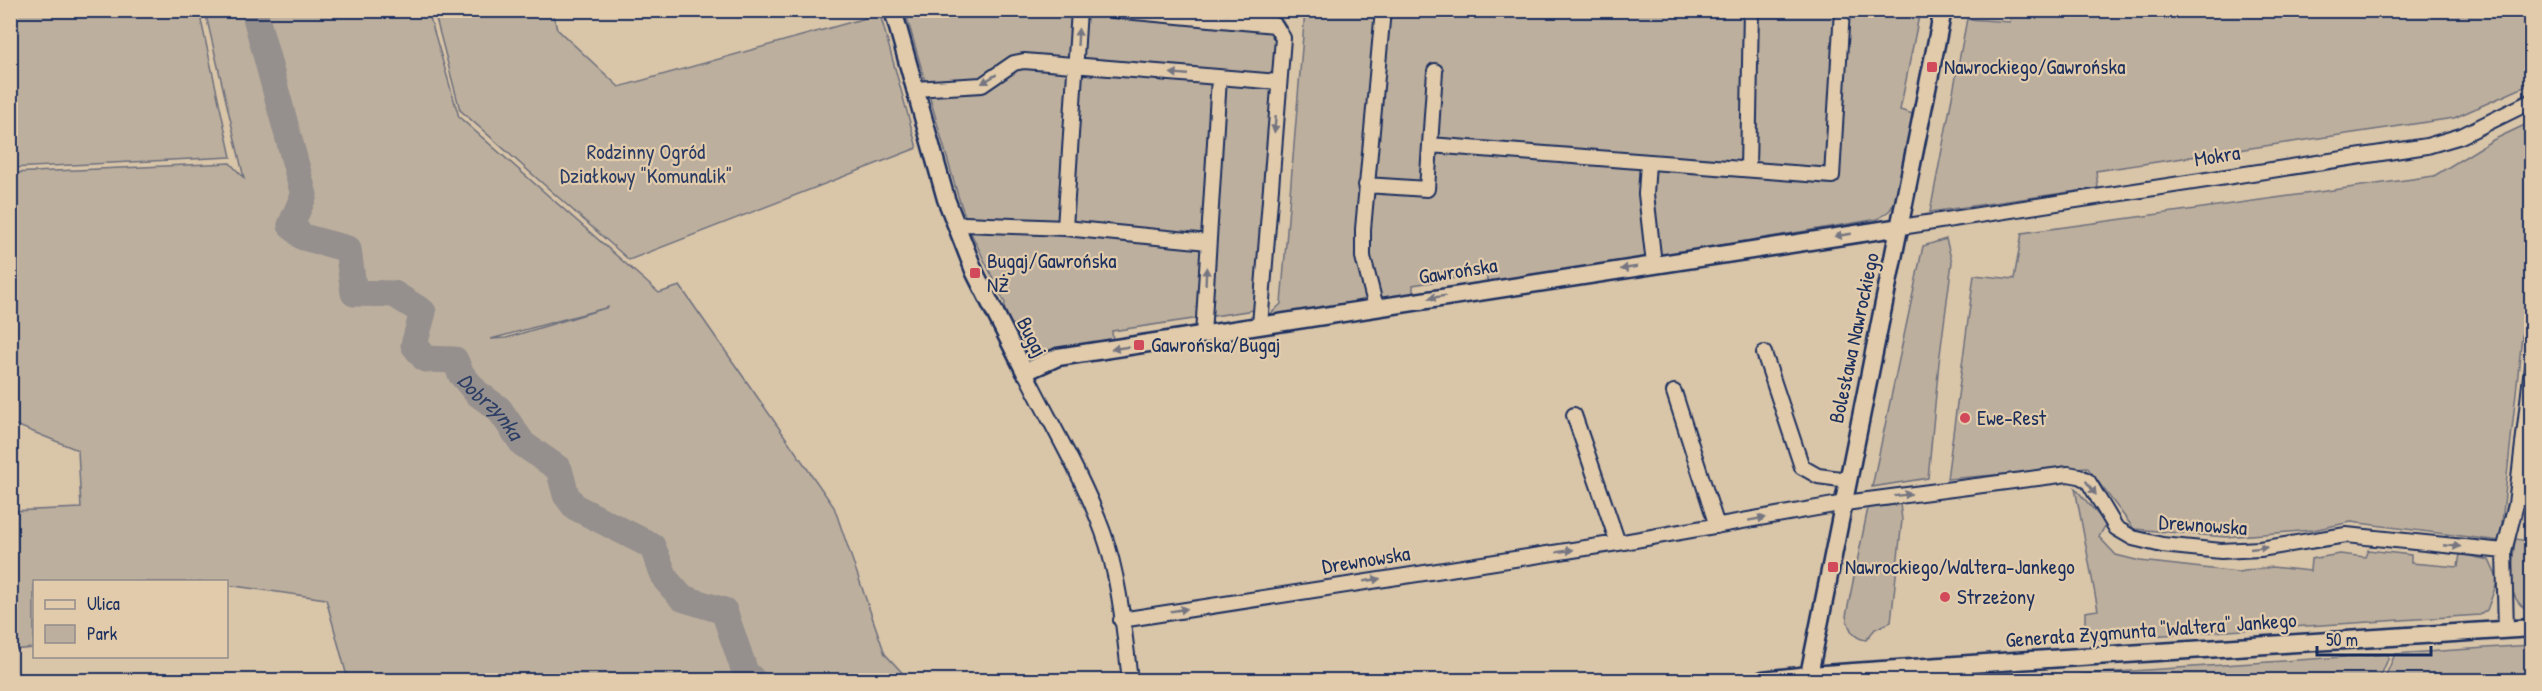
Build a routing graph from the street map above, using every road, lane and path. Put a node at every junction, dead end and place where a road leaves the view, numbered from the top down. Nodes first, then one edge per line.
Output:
1 (893, 10) edge
2 (1079, 10) edge
3 (1113, 10) edge
4 (1383, 10) edge
5 (1751, 10) edge
6 (1842, 10) edge
7 (1943, 10) edge
8 (1076, 64) junction
9 (1436, 71) dead end
10 (1220, 78) junction
11 (1279, 82) junction
12 (914, 89) junction
13 (2532, 101) edge
14 (1430, 145) junction
15 (1648, 162) junction
16 (1748, 169) junction
17 (1366, 185) junction
18 (956, 226) junction
19 (1901, 227) junction
20 (1065, 228) junction
21 (1208, 242) junction
22 (1654, 264) junction
23 (1376, 307) junction
24 (1260, 326) junction
25 (1203, 334) junction
26 (1764, 353) dead end
27 (2532, 367) edge
28 (1025, 372) junction
29 (1674, 392) dead end
30 (1574, 416) dead end
31 (1848, 480) junction
32 (1845, 503) junction
33 (1717, 526) junction
34 (1617, 543) junction
35 (2504, 551) junction
36 (1121, 620) junction
37 (2532, 628) edge
38 (2506, 630) junction
39 (1809, 678) edge
40 (1130, 681) edge
41 (1763, 681) edge

1 - 12 street, Bugaj
8 -> 2 street
3 - 11 street
4 - 17 street
5 - 16 street
6 - 16 street
7 - 19 street, Bolesława Nawrockiego
10 -> 8 street
8 -> 12 street
8 - 20 street
9 - 14 street
10 - 11 street
10 - 21 street
11 -> 24 street
12 - 18 street, Bugaj
13 - 19 street, Mokra
14 - 15 street
14 - 17 street
15 - 16 street
15 - 22 street
17 - 23 street
18 - 20 street
18 - 28 street, Bugaj
19 -> 22 street, Gawrońska
19 - 31 street, Bolesława Nawrockiego
20 - 21 street
25 -> 21 street
22 -> 23 street, Gawrońska
23 - 24 street, Gawrońska
24 - 25 street, Gawrońska
25 -> 28 street, Gawrońska
26 - 31 street
27 - 35 street
28 - 36 street, Bugaj
29 - 33 street
30 - 34 street
31 - 32 street, Bolesława Nawrockiego
33 -> 32 street, Drewnowska
32 -> 35 street, Drewnowska
32 - 39 street, Bolesława Nawrockiego
33 - 34 street, Drewnowska
36 -> 34 street, Drewnowska
35 - 38 street
36 - 40 street, Bugaj
37 - 38 street, Generała Zygmunta "Waltera" Jankego
38 - 39 street, Generała Zygmunta "Waltera" Jankego
39 - 41 street, Generała Zygmunta "Waltera" Jankego

